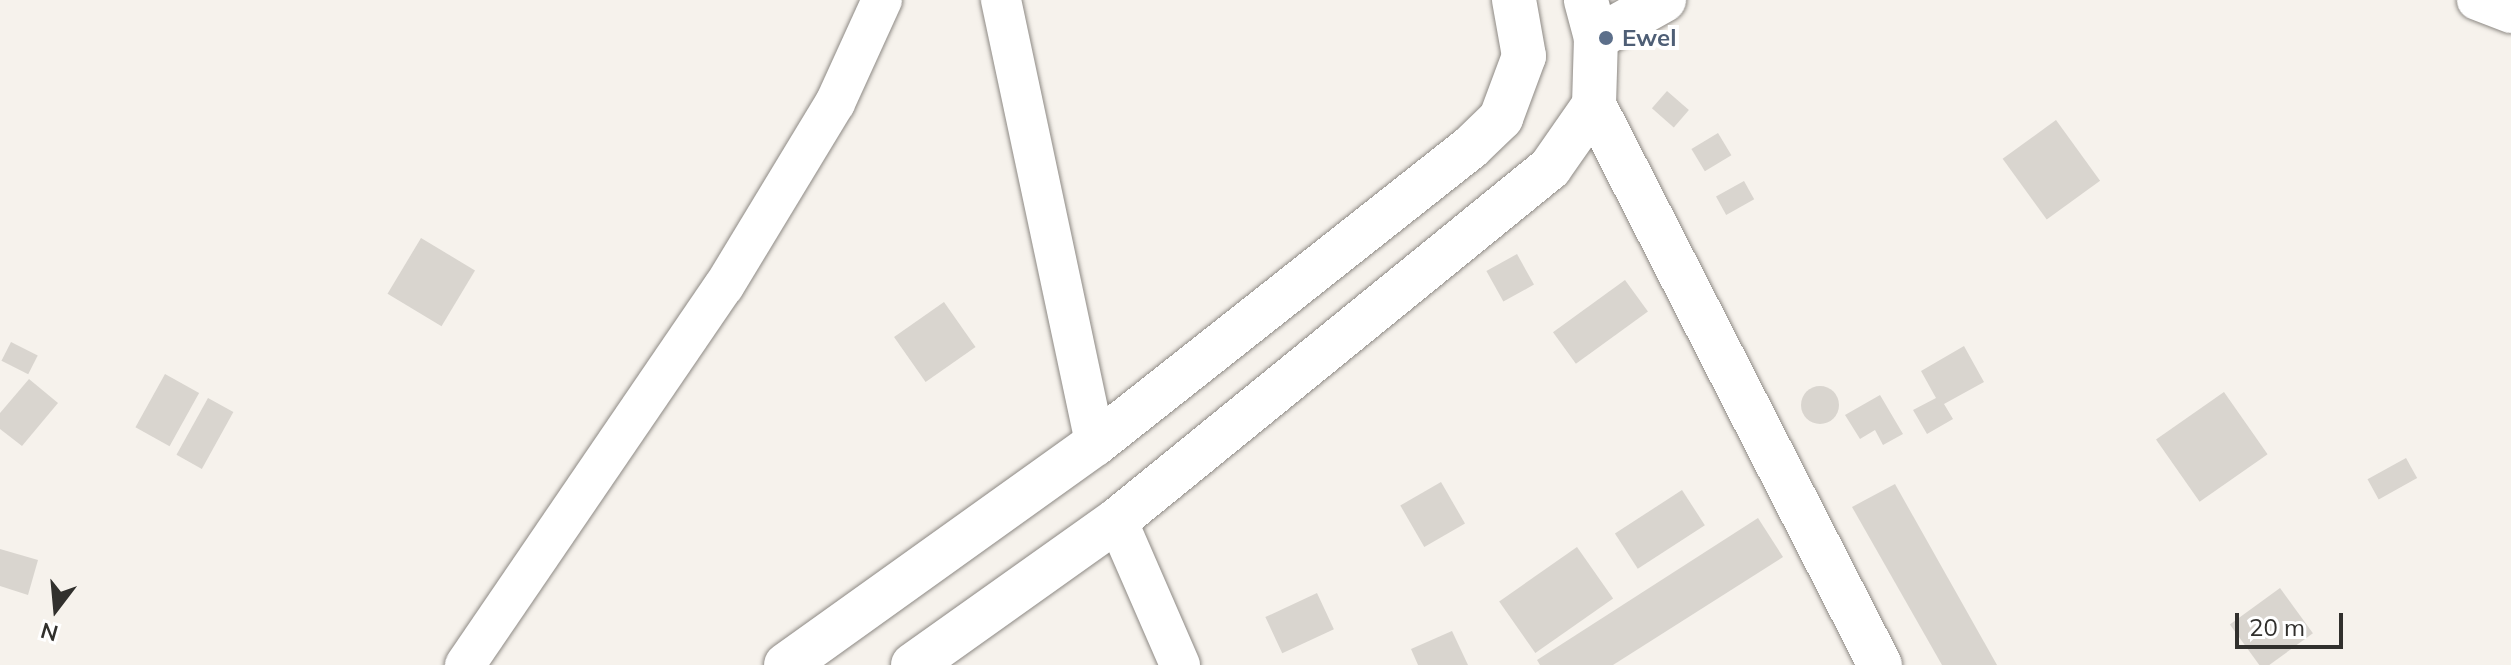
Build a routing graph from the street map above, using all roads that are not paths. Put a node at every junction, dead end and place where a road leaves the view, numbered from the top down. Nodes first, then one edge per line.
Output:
1 (882, 0) edge
2 (1001, 0) edge
3 (1514, 0) edge
4 (1664, 0) edge
5 (2477, 0) edge
6 (2511, 13) edge
7 (1591, 19) edge
8 (1594, 105) junction
9 (1095, 444) junction
10 (1117, 520) junction
11 (465, 665) edge
12 (786, 665) edge
13 (913, 665) edge
14 (1180, 665) edge
15 (1880, 665) edge

1 - 11 street
2 - 9 street
3 - 9 street
4 - 7 street
5 - 6 street
7 - 8 street
8 - 10 street
8 - 15 street
9 - 12 street
10 - 13 street
10 - 14 street

